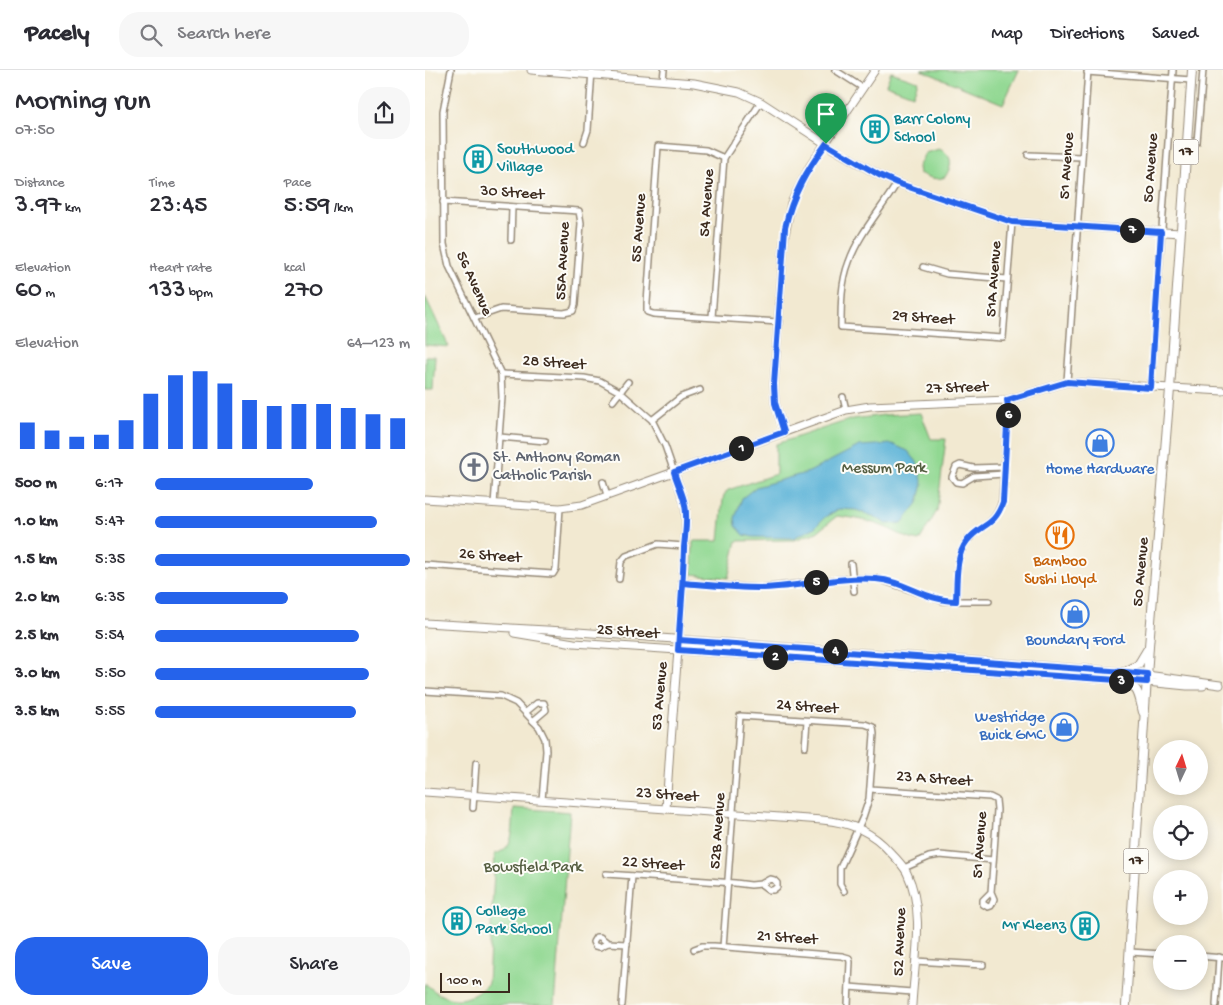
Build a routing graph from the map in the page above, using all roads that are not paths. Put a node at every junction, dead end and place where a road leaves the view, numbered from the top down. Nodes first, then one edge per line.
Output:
1 (451, 70) edge
2 (531, 70) edge
3 (664, 70) edge
4 (835, 70) edge
5 (875, 70) edge
6 (1173, 70) edge
7 (1192, 70) edge
8 (1203, 70) edge
9 (1087, 71) edge
10 (592, 73) edge
11 (1172, 78) junction
12 (663, 80) junction
13 (1191, 80) junction
14 (863, 88) junction
15 (761, 102) junction
16 (1187, 141) junction
17 (584, 142) dead end
18 (826, 144) junction
19 (1028, 155) dead end
20 (1081, 157) junction
21 (724, 158) junction
22 (897, 183) junction
23 (443, 202) junction
24 (512, 207) junction
25 (579, 211) joint
26 (1012, 222) junction
27 (1077, 226) junction
28 (1161, 232) junction
29 (1181, 233) junction
30 (511, 240) dead end
31 (923, 267) dead end
32 (1007, 279) junction
33 (712, 317) junction
34 (475, 318) junction
35 (778, 322) junction
36 (1003, 338) joint
37 (501, 374) junction
38 (628, 382) dead end
39 (1067, 382) junction
40 (1151, 388) junction
41 (1170, 389) junction
42 (700, 390) dead end
43 (1223, 391) edge
44 (620, 392) junction
45 (843, 397) dead end
46 (1007, 400) junction
47 (613, 401) dead end
48 (846, 410) junction
49 (652, 420) junction
50 (784, 432) junction
51 (500, 438) junction
52 (545, 441) dead end
53 (989, 467) junction
54 (1005, 467) junction
55 (973, 468) junction
56 (674, 472) junction
57 (989, 474) junction
58 (1004, 474) junction
59 (974, 476) junction
60 (603, 482) dead end
61 (607, 495) junction
62 (425, 499) edge
63 (494, 504) junction
64 (560, 508) junction
65 (989, 524) junction
66 (995, 529) dead end
67 (684, 546) junction
68 (851, 564) dead end
69 (425, 565) edge
70 (853, 578) junction
71 (619, 579) dead end
72 (683, 583) junction
73 (854, 591) dead end
74 (956, 601) junction
75 (989, 601) dead end
76 (425, 623) edge
77 (484, 627) junction
78 (679, 640) junction
79 (1149, 646) junction
80 (678, 650) junction
81 (1125, 672) junction
82 (1147, 678) junction
83 (1120, 681) junction
84 (1221, 686) edge
85 (425, 691) edge
86 (526, 712) junction
87 (740, 716) joint
88 (1145, 719) junction
89 (533, 721) junction
90 (807, 721) junction
91 (805, 747) dead end
92 (476, 764) dead end
93 (870, 789) junction
94 (425, 792) edge
95 (474, 796) junction
96 (542, 800) junction
97 (996, 800) joint
98 (473, 808) dead end
99 (666, 809) junction
100 (733, 814) junction
101 (857, 829) junction
102 (993, 860) junction
103 (904, 868) junction
104 (606, 874) dead end
105 (632, 876) junction
106 (728, 882) junction
107 (758, 884) dead end
108 (844, 891) dead end
109 (991, 892) dead end
110 (609, 942) dead end
111 (627, 944) junction
112 (723, 947) junction
113 (694, 949) dead end
114 (1130, 952) junction
115 (1153, 953) edge
116 (1208, 957) edge
117 (1221, 958) edge
118 (915, 961) junction
119 (983, 965) dead end
120 (849, 987) junction
121 (912, 992) junction
122 (622, 1005) edge
123 (848, 1005) edge
124 (911, 1005) edge
125 (1126, 1005) edge
126 (1216, 1005) edge

1 - 23 street, 56 Avenue
2 - 10 street
3 - 12 street
4 - 14 street
5 - 14 street
6 - 11 street, 50 Avenue
7 - 13 main road, 50 Avenue / 17
8 - 16 street, 50 Avenue
9 - 11 street
9 - 20 street, 51 Avenue
10 - 12 street
10 - 17 street
11 - 13 street
11 - 28 street, 50 Avenue
12 - 15 street
13 - 16 main road, 50 Avenue / 17
14 - 18 street
15 - 18 street
15 - 21 street, 54 Avenue
16 - 29 main road, 50 Avenue / 17
18 - 22 street
18 - 35 street
19 - 20 street
20 - 27 street, 51 Avenue
21 - 33 street, 54 Avenue
21 - 33 street, 55 Avenue
22 - 26 street
22 - 36 street, 29 Street
23 - 24 street, 30 Street
23 - 34 street, 56 Avenue
24 - 25 street, 30 Street
24 - 30 street
25 - 34 street, 55A Avenue
26 - 27 street
26 - 32 street, 51A Avenue
27 - 28 street
27 - 39 street, 51 Avenue
28 - 29 street
28 - 40 street, 50 Avenue
29 - 41 main road, 50 Avenue / 17
31 - 32 street
32 - 36 street, 51A Avenue
33 - 35 street
34 - 37 street, 56 Avenue
35 - 50 street
37 - 44 street, 28 Street
37 - 51 street, 56 Avenue
38 - 44 street
39 - 40 street
39 - 46 street, 27 Street
40 - 41 street
41 - 43 street
41 - 79 main road, 50 Avenue / 17
42 - 49 street
44 - 47 street
44 - 49 street, 28 Street
45 - 48 street
46 - 48 street, 27 Street
46 - 54 street
48 - 50 street, 27 Street
49 - 56 street, 53 Avenue
50 - 56 street, 27 Street
51 - 52 street
51 - 63 street, 56 Avenue
53 - 54 street
53 - 55 street
53 - 57 street
54 - 58 street
55 - 59 street
55 - 59 street
56 - 61 street, 27 Street
56 - 67 street, 53 Avenue
57 - 58 street
57 - 59 street
58 - 65 street
60 - 61 street
61 - 64 street, 27 Street
62 - 63 street, 27 Street
63 - 64 street, 27 Street
64 - 69 street, 26 Street
65 - 66 street
65 - 74 street
67 - 71 street
67 - 72 street, 53 Avenue
68 - 70 street
70 - 72 street
70 - 73 street
70 - 74 street
72 - 78 street, 53 Avenue
74 - 75 street
76 - 77 street, 25 Street
77 - 78 street, 25 Street
77 - 80 street, 25 Street
78 - 80 street, 53 Avenue
78 - 81 street, 25 Street
79 - 81 main road
79 - 82 main road, 50 Avenue / 17
80 - 83 street, 25 Street
80 - 99 street, 53 Avenue
81 - 82 street, 25 Street
82 - 83 street, 25 Street
82 - 84 street, 25 Street
82 - 88 main road, 50 Avenue / 17
83 - 88 main road
85 - 86 street
86 - 89 street
86 - 89 street
87 - 90 street, 24 Street
87 - 100 street, 52B Avenue
88 - 114 main road, 50 Avenue / 17
89 - 96 street
90 - 91 street
90 - 93 street, 24 Street
92 - 95 street
93 - 97 street, 23 A Street
93 - 101 street
94 - 95 street, 23 Street
95 - 96 street, 23 Street
95 - 98 street
96 - 99 street, 23 Street
97 - 102 street, 51 Avenue
99 - 100 street, 23 Street
100 - 101 street, 23 Street
100 - 106 street, 52B Avenue
101 - 103 street, 52 Avenue
101 - 108 street
102 - 103 street
102 - 109 street, 51 Avenue
103 - 118 street, 52 Avenue
104 - 105 street, 22 Street
105 - 106 street, 22 Street
105 - 111 street
106 - 107 street, 22 Street
106 - 112 street, 52B Avenue
110 - 111 street
111 - 122 street
112 - 113 street, 21 Street
112 - 120 street, 21 Street
114 - 115 street
114 - 125 main road, 50 Avenue / 17
116 - 117 street
117 - 126 street
118 - 119 street
118 - 121 street, 52 Avenue
120 - 121 street
120 - 123 street
121 - 124 street, 52 Avenue

